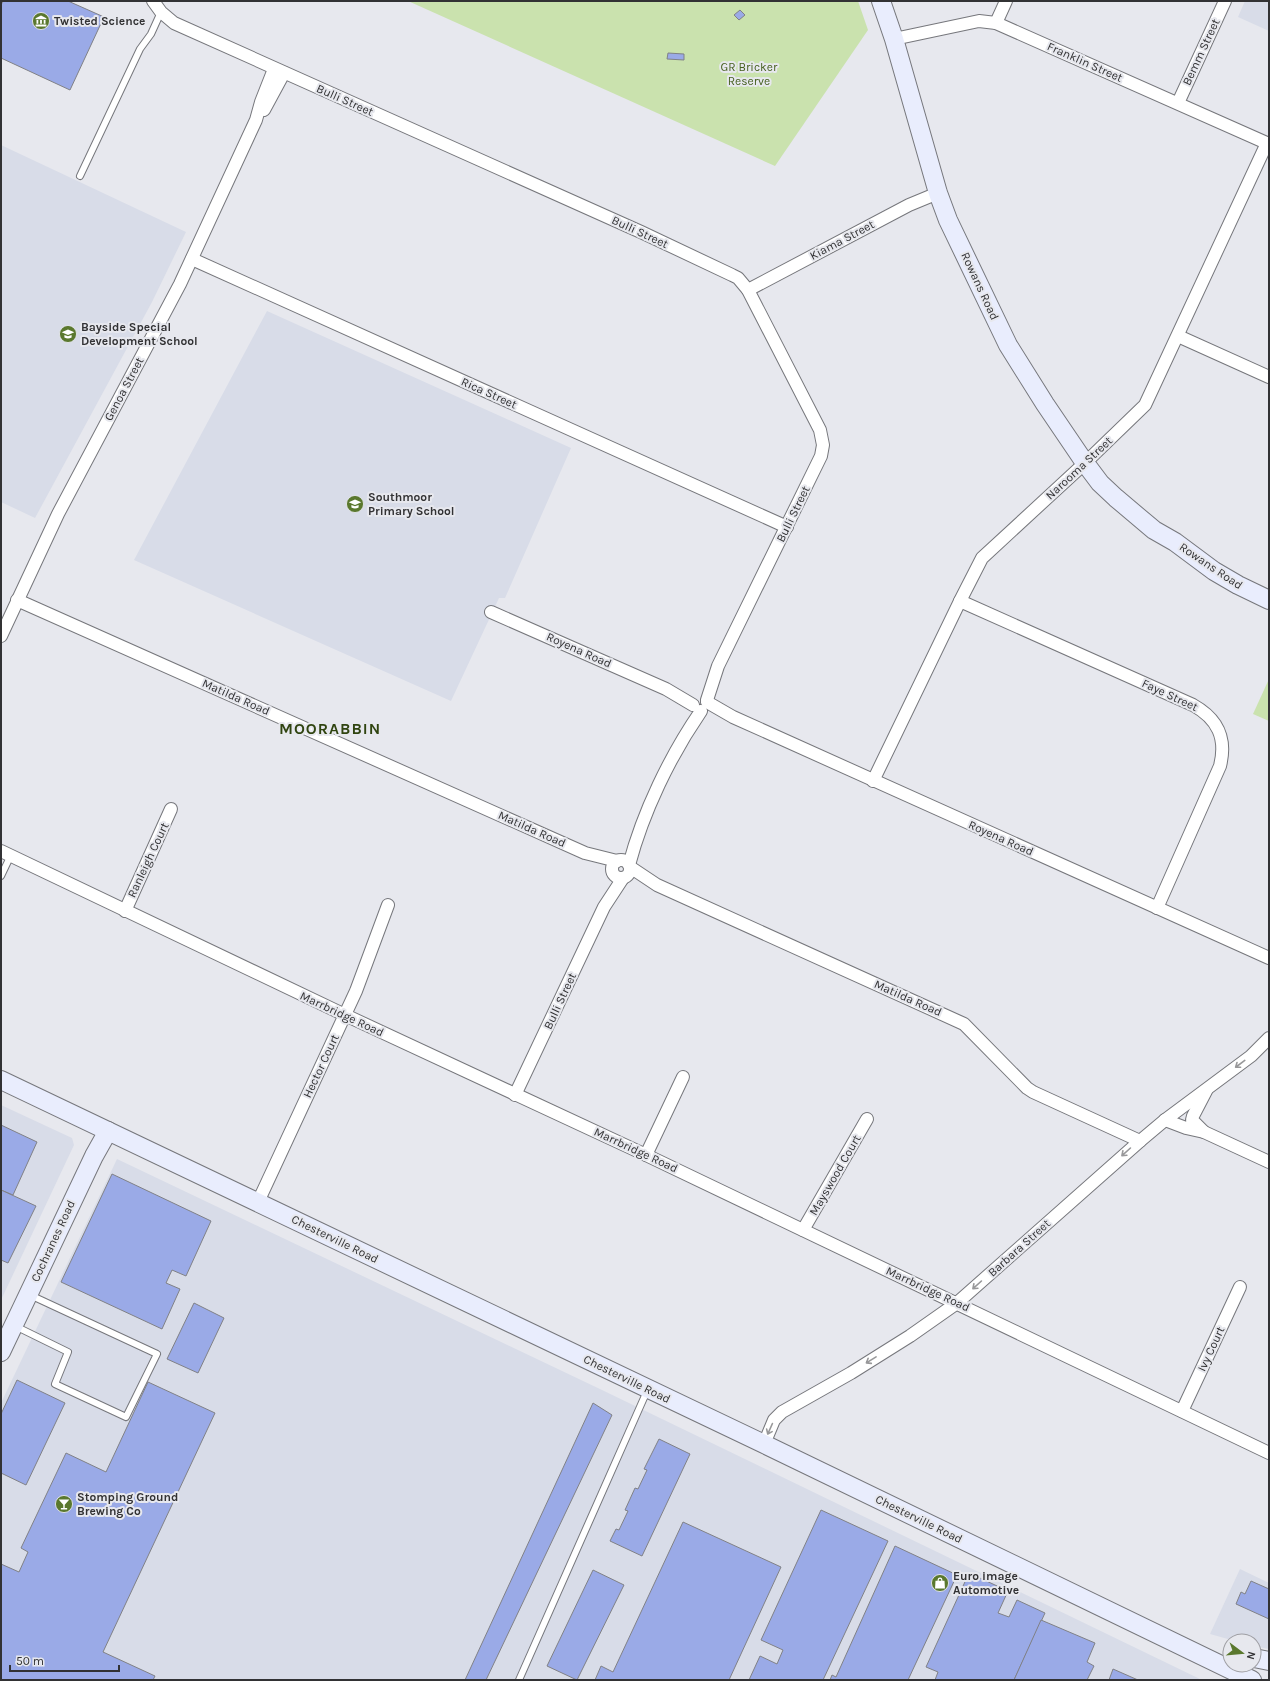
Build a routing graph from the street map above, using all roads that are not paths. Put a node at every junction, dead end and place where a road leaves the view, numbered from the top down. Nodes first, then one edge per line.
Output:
1 (153, 1) edge
2 (881, 1) edge
3 (1006, 1) edge
4 (1225, 1) edge
5 (161, 12) junction
6 (996, 23) junction
7 (894, 39) junction
8 (279, 71) junction
9 (1178, 103) junction
10 (1268, 143) edge
11 (80, 176) dead end
12 (938, 193) junction
13 (192, 259) junction
14 (748, 290) junction
15 (1178, 336) junction
16 (1269, 376) edge
17 (1085, 463) junction
18 (787, 527) junction
19 (1154, 530) junction
20 (18, 600) junction
21 (1269, 600) edge
22 (960, 601) junction
23 (491, 612) dead end
24 (1269, 613) edge
25 (1, 636) edge
26 (700, 703) junction
27 (873, 781) junction
28 (172, 809) dead end
29 (6, 853) edge
30 (621, 869) junction
31 (1, 876) edge
32 (388, 905) dead end
33 (1157, 908) junction
34 (125, 911) junction
35 (1269, 958) edge
36 (345, 1016) junction
37 (1269, 1038) edge
38 (683, 1077) dead end
39 (1, 1080) edge
40 (1208, 1087) junction
41 (515, 1095) junction
42 (867, 1119) dead end
43 (1164, 1120) junction
44 (108, 1131) junction
45 (1204, 1132) junction
46 (1140, 1140) junction
47 (646, 1155) junction
48 (1269, 1162) edge
49 (258, 1202) junction
50 (803, 1230) junction
51 (1240, 1287) dead end
52 (28, 1294) junction
53 (957, 1303) junction
54 (14, 1326) junction
55 (1, 1352) edge
56 (648, 1389) junction
57 (1182, 1411) junction
58 (764, 1444) junction
59 (1269, 1453) edge
60 (1222, 1663) edge
61 (1241, 1673) edge
62 (519, 1680) edge
63 (1252, 1680) edge

1 - 5 street, Bulli Street
2 - 7 main road, Rowans Road
3 - 6 street
4 - 9 street, Bemm Street
5 - 8 street, Bulli Street
5 - 11 lane
6 - 7 street, Franklin Street
6 - 9 street, Franklin Street
7 - 12 main road, Rowans Road
8 - 13 street, Genoa Street
8 - 14 street, Bulli Street
9 - 10 street, Franklin Street
10 - 15 street, Narooma Street
12 - 14 street, Kiama Street
12 - 17 main road, Rowans Road
13 - 18 street, Rica Street
13 - 20 street, Genoa Street
14 - 18 street, Bulli Street
15 - 16 street
15 - 17 street, Narooma Street
17 - 19 main road, Rowans Road
17 - 22 street, Narooma Street
18 - 26 street, Bulli Street
19 - 21 main road, Rowans Road
19 - 24 main road, Rowans Road
20 - 25 street, Genoa Street
20 - 30 street, Matilda Road
22 - 27 street, Narooma Street
22 - 33 street, Faye Street
23 - 26 street, Royena Road
26 - 27 street, Royena Road
26 - 30 street, Bulli Street
27 - 33 street, Royena Road
28 - 34 street, Ranleigh Court
29 - 31 lane
29 - 34 street, Marrbridge Road
30 - 41 street, Bulli Street
30 - 46 street, Matilda Road
32 - 36 street, Hector Court
33 - 35 street, Royena Road
34 - 36 street, Marrbridge Road
36 - 41 street, Marrbridge Road
36 - 49 street, Hector Court
37 -> 40 street, Barbara Street
38 - 47 street
39 - 44 main road, Chesterville Road
40 - 43 street, Barbara Street
40 - 45 street
41 - 47 street, Marrbridge Road
42 - 50 street, Mayswood Court
43 - 45 street
43 - 46 street, Barbara Street
44 - 49 main road, Chesterville Road
44 - 52 main road, Cochranes Road
45 - 48 street
46 -> 53 street, Barbara Street
47 - 50 street, Marrbridge Road
49 - 56 main road, Chesterville Road
50 - 53 street, Marrbridge Road
51 - 57 street, Ivy Court
52 - 54 main road, Cochranes Road
52 - 54 lane
53 - 57 street, Marrbridge Road
53 -> 58 street, Barbara Street
54 - 55 main road, Cochranes Road
56 - 58 main road, Chesterville Road
56 - 62 lane
57 - 59 street, Marrbridge Road
58 - 60 main road, Chesterville Road
61 - 63 main road

